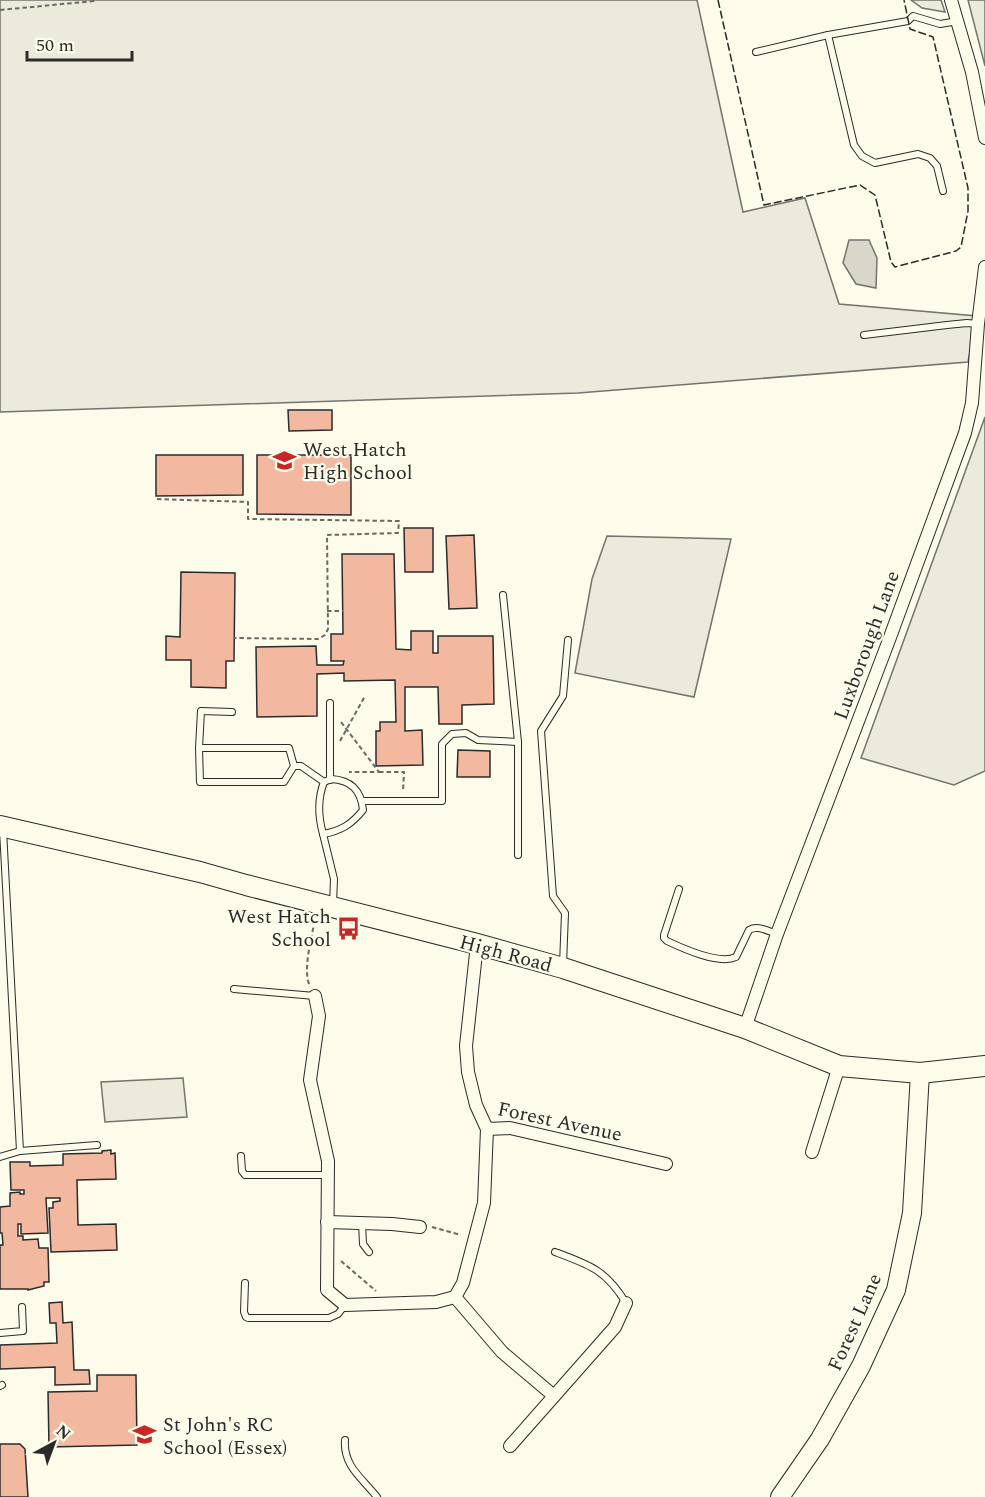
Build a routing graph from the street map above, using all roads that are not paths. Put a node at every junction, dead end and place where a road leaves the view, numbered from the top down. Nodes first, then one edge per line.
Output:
1 (951, 0) edge
2 (958, 21) junction
3 (828, 35) junction
4 (756, 52) dead end
5 (985, 138) edge
6 (944, 191) dead end
7 (985, 267) edge
8 (978, 324) junction
9 (864, 335) dead end
10 (503, 595) dead end
11 (568, 640) dead end
12 (330, 705) road end
13 (232, 712) dead end
14 (518, 742) junction
15 (200, 748) junction
16 (294, 766) junction
17 (327, 781) junction
18 (362, 801) junction
19 (8, 828) edge
20 (323, 834) junction
21 (518, 855) dead end
22 (679, 889) dead end
23 (325, 906) junction
24 (777, 934) junction
25 (477, 944) junction
26 (563, 968) junction
27 (234, 989) dead end
28 (315, 996) joint
29 (745, 1028) junction
30 (839, 1066) junction
31 (985, 1066) edge
32 (920, 1073) junction
33 (487, 1129) junction
34 (97, 1145) dead end
35 (20, 1151) junction
36 (812, 1152) dead end
37 (241, 1156) dead end
38 (0, 1157) edge
39 (666, 1164) dead end
40 (328, 1175) junction
41 (327, 1222) junction
42 (362, 1223) junction
43 (420, 1227) road end
44 (369, 1252) dead end
45 (555, 1252) dead end
46 (245, 1283) dead end
47 (455, 1297) junction
48 (626, 1303) joint
49 (345, 1305) junction
50 (22, 1307) dead end
51 (0, 1333) edge
52 (554, 1396) junction
53 (345, 1440) dead end
54 (510, 1446) dead end
55 (377, 1497) edge
56 (780, 1497) edge

1 - 2 street
2 - 3 lane
2 - 5 street
3 - 4 lane
3 - 6 lane
7 - 8 street, Luxborough Lane
8 - 9 lane
8 - 24 street, Luxborough Lane
10 - 14 lane
11 - 26 lane
12 - 17 lane
13 - 15 lane
14 - 18 lane
14 - 21 lane
15 - 16 lane
15 - 16 lane
16 - 17 lane
17 - 18 lane
17 - 20 lane
18 - 20 lane
19 - 23 main road, High Road
19 - 35 lane
20 - 23 lane
22 - 24 lane
23 - 25 main road, High Road
24 - 29 street, Luxborough Lane
25 - 26 main road, High Road
25 - 33 street, Forest Avenue
26 - 29 main road, High Road
27 - 28 lane
28 - 40 street
29 - 30 main road, High Road
30 - 32 main road, High Road
30 - 36 street
31 - 32 main road, High Road
32 - 56 street, Forest Lane
33 - 39 street, Forest Avenue
33 - 47 street
34 - 35 lane
35 - 38 lane
37 - 40 lane
40 - 41 street
41 - 42 street
41 - 49 street
42 - 43 street
42 - 44 lane
45 - 48 lane
46 - 49 lane
47 - 49 street
47 - 52 street
48 - 52 street
50 - 51 lane
52 - 54 street
53 - 55 lane

